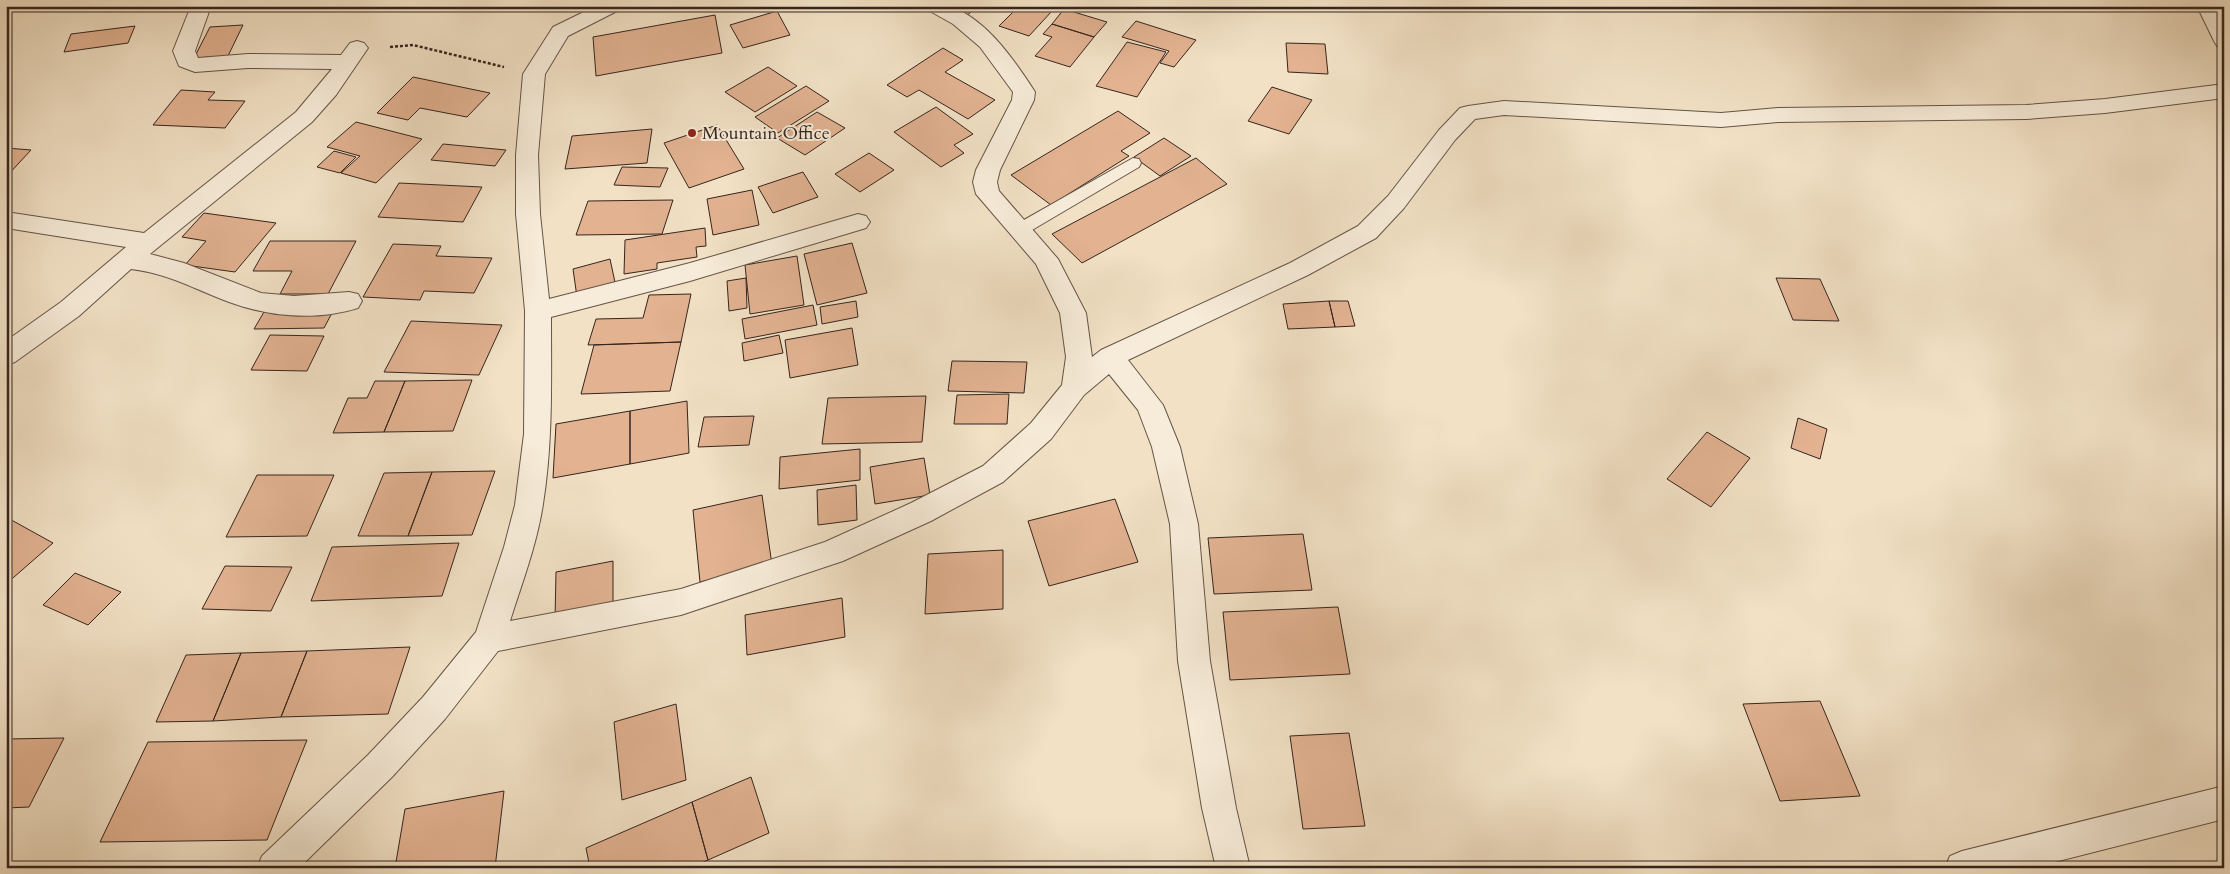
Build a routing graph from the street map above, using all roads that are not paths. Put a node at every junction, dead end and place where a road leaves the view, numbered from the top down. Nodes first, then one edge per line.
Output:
1 (201, 6) edge
2 (569, 6) edge
3 (612, 6) edge
4 (935, 6) edge
5 (2207, 6) edge
6 (560, 32) junction
7 (2224, 41) edge
8 (2224, 91) edge
9 (1133, 163) dead end
10 (6, 220) edge
11 (858, 222) dead end
12 (1021, 230) junction
13 (148, 242) junction
14 (126, 260) junction
15 (349, 300) dead end
16 (538, 311) junction
17 (6, 355) edge
18 (1110, 357) junction
19 (1075, 388) junction
20 (489, 639) junction
21 (2216, 810) edge
22 (274, 868) edge
23 (1232, 868) edge
24 (1962, 868) edge

1 - 13 street
2 - 6 street
3 - 6 street
4 - 12 street
5 - 7 street
6 - 16 street
8 - 18 street
9 - 12 lane
10 - 13 street
11 - 16 street
12 - 19 street
13 - 14 street
14 - 15 street
14 - 17 street
16 - 20 street
18 - 19 street
18 - 23 street
19 - 20 street
20 - 22 street
21 - 24 street

